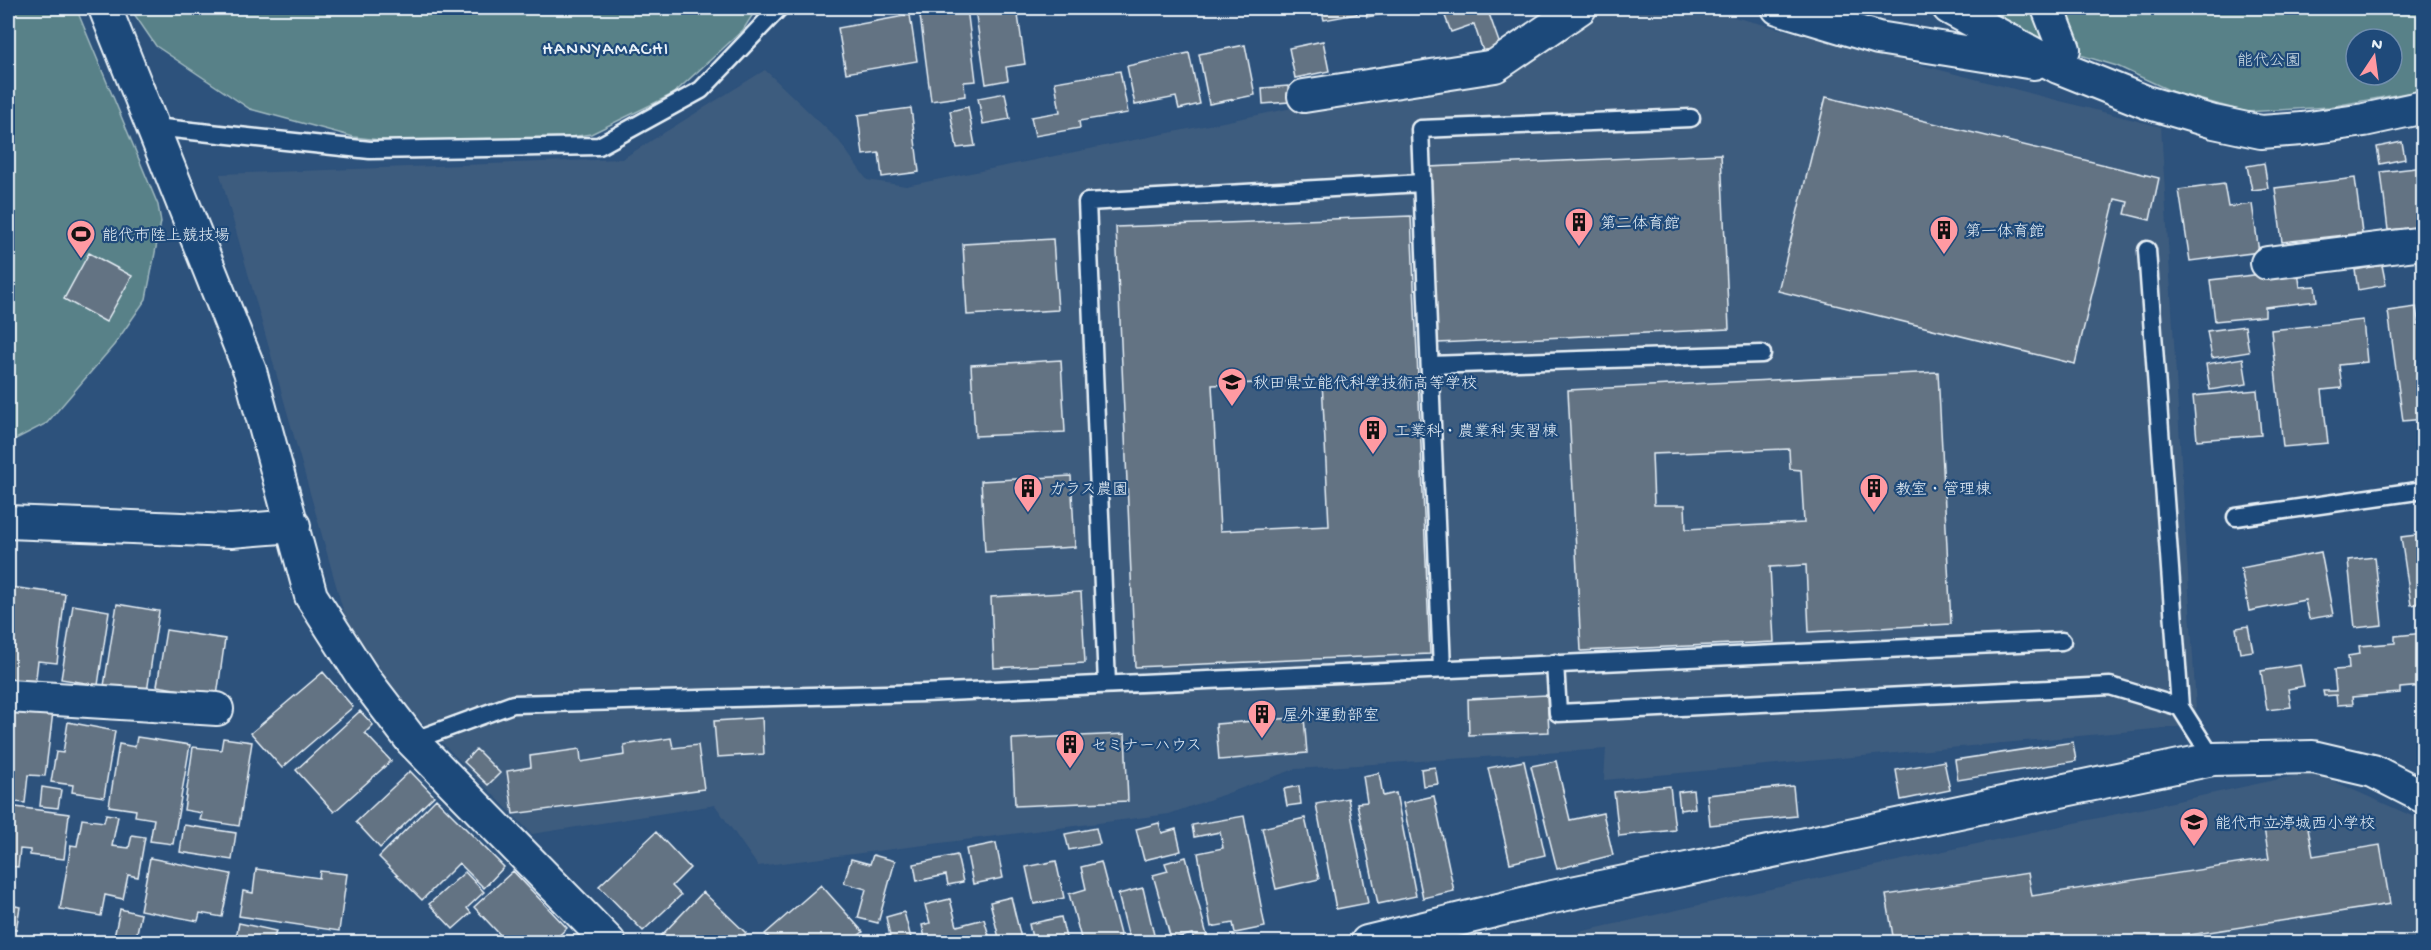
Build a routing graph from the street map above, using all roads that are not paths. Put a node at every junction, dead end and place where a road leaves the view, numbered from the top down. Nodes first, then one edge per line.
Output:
1 (105, 8) edge
2 (779, 8) edge
3 (1580, 8) edge
4 (1778, 8) edge
5 (1949, 8) edge
6 (2048, 8) edge
7 (2058, 67) junction
8 (1304, 96) dead end
9 (2424, 107) edge
10 (1691, 118) dead end
11 (154, 127) junction
12 (1422, 183) junction
13 (2424, 243) edge
14 (2147, 250) dead end
15 (2267, 263) dead end
16 (1762, 354) dead end
17 (1430, 365) junction
18 (2424, 490) edge
19 (2236, 517) dead end
20 (8, 522) edge
21 (294, 526) junction
22 (2062, 640) dead end
23 (1555, 663) junction
24 (1442, 669) junction
25 (1107, 684) junction
26 (8, 696) edge
27 (2180, 707) junction
28 (217, 708) dead end
29 (412, 741) junction
30 (2213, 759) junction
31 (2424, 796) edge
32 (609, 942) edge
33 (1367, 942) edge

1 - 11 street
2 - 11 lane
3 - 8 street
4 - 7 street
5 - 7 street
6 - 7 street
7 - 9 street
10 - 12 lane
11 - 21 street
12 - 17 lane
12 - 25 lane
13 - 15 street
14 - 27 lane
16 - 17 lane
17 - 24 lane
18 - 19 lane
20 - 21 street
21 - 29 street
22 - 23 lane
23 - 24 lane
23 - 27 lane
24 - 25 lane
25 - 29 lane
26 - 28 street
27 - 30 lane
29 - 32 street
30 - 31 street
30 - 33 street

